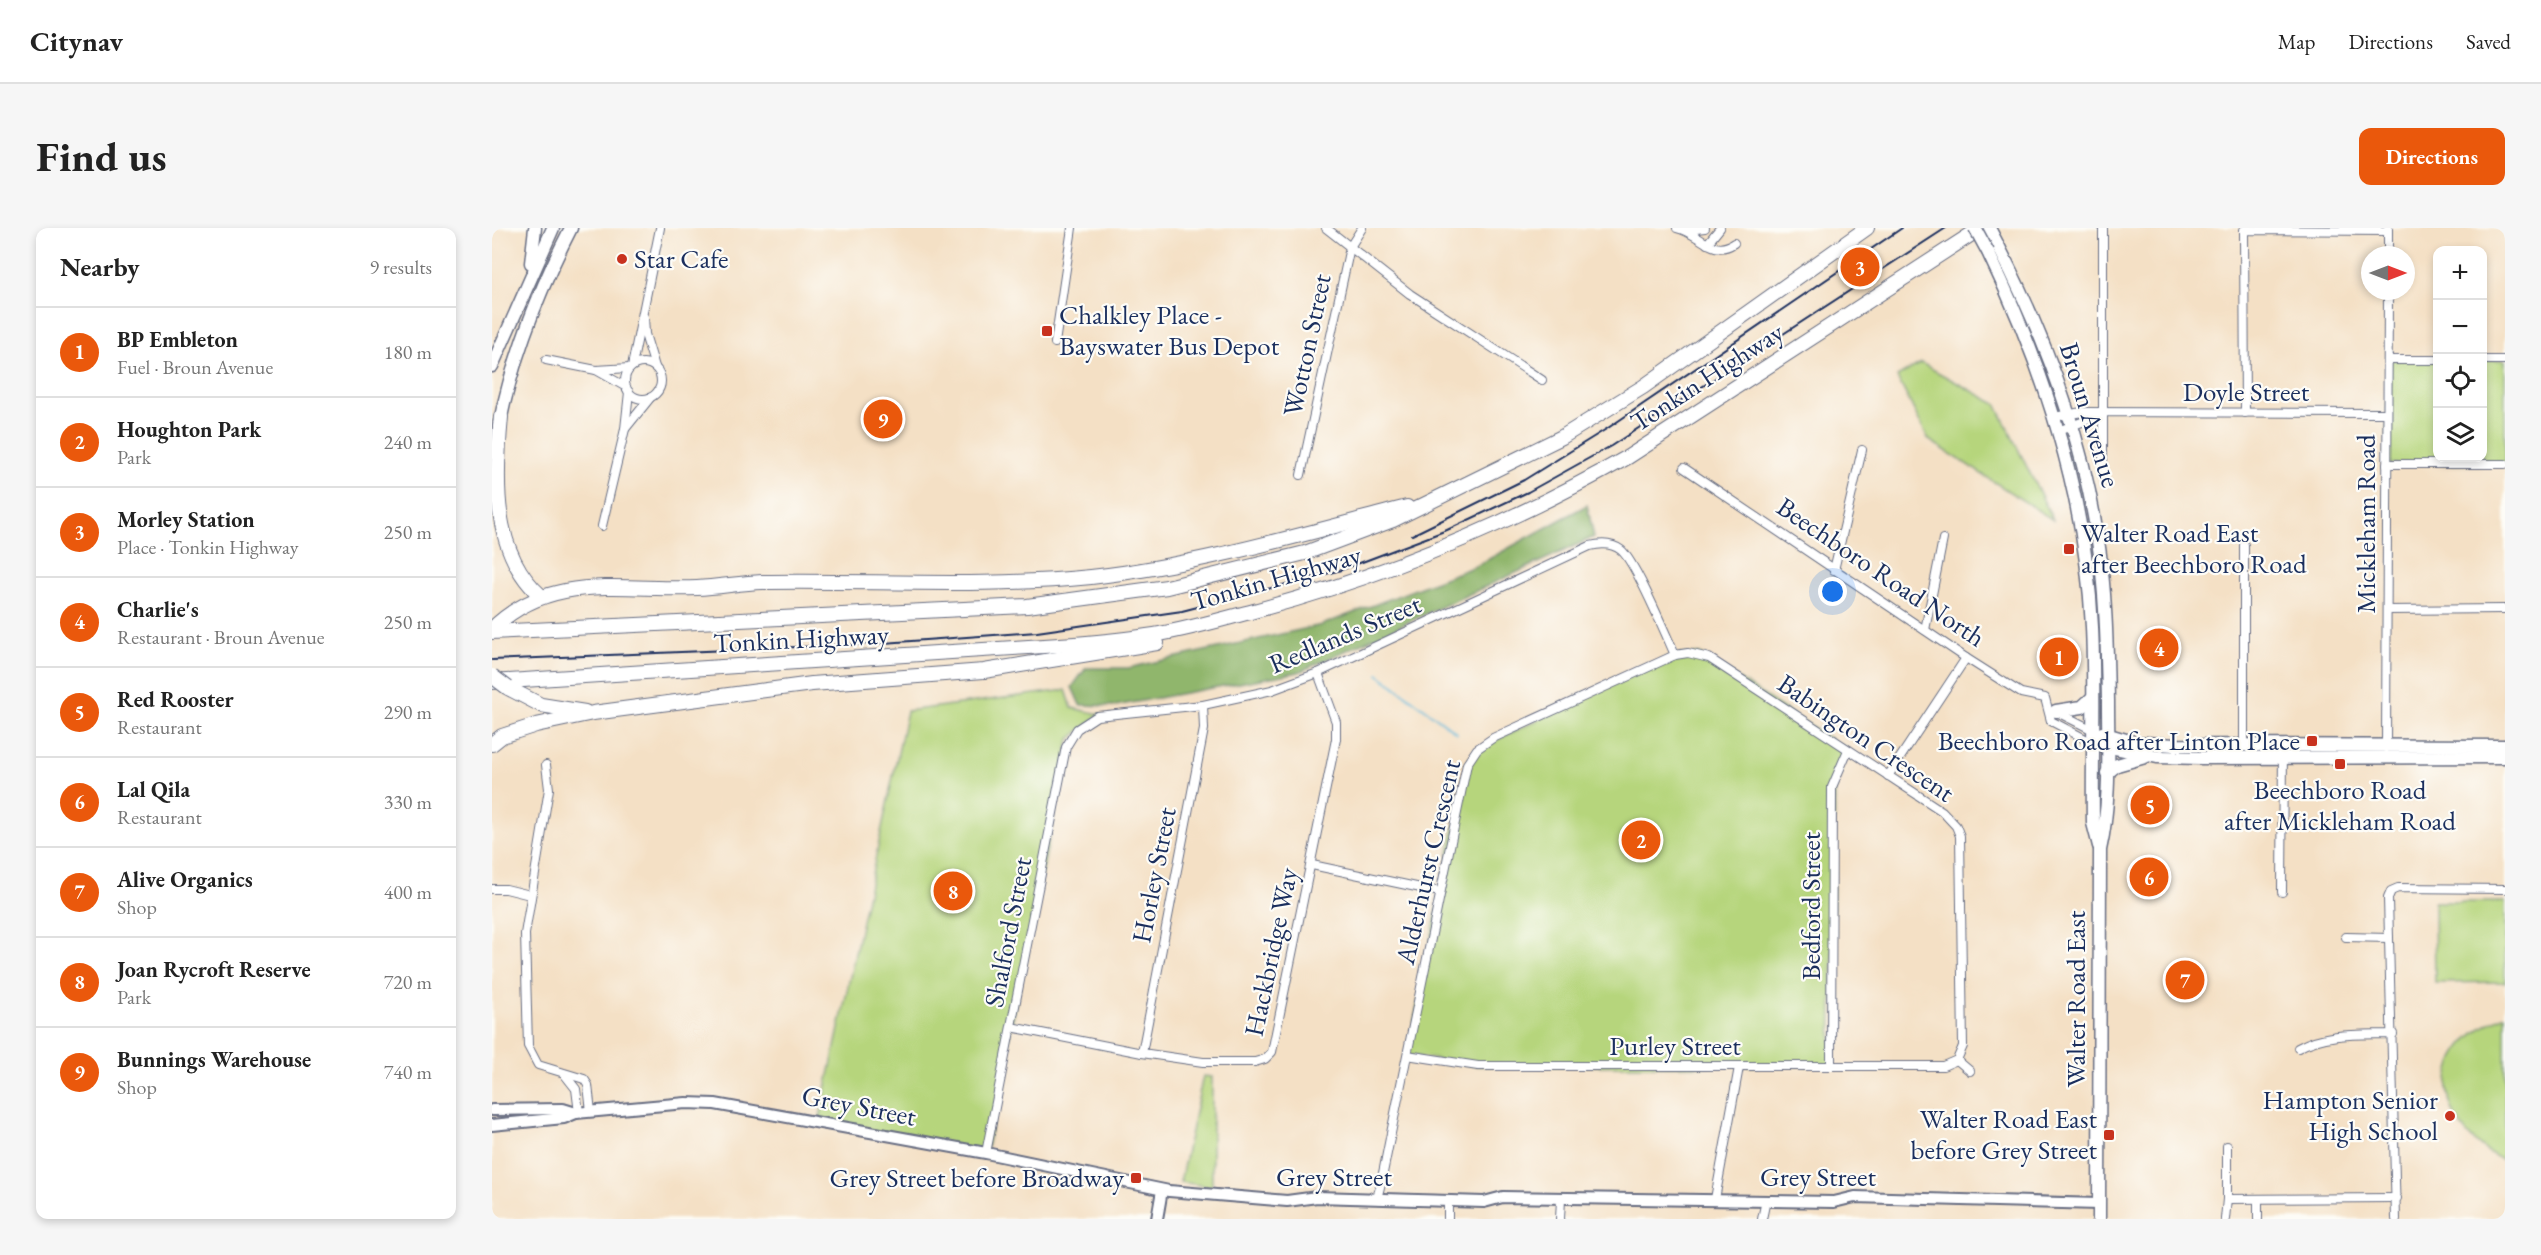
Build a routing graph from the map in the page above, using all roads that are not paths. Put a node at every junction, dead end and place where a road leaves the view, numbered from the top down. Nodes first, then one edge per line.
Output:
1 (535, 228) edge
2 (553, 228) edge
3 (571, 228) edge
4 (660, 228) edge
5 (1072, 228) edge
6 (1326, 228) edge
7 (1362, 228) edge
8 (1705, 228) edge
9 (1720, 228) edge
10 (1867, 228) edge
11 (1975, 228) edge
12 (1981, 228) edge
13 (1989, 228) edge
14 (2103, 228) edge
15 (1682, 229) edge
16 (2388, 230) edge
17 (1734, 243) dead end
18 (1707, 244) junction
19 (2388, 246) edge
20 (1350, 247) junction
21 (1993, 249) junction
22 (530, 276) junction
23 (2388, 300) edge
24 (644, 310) junction
25 (1055, 343) dead end
26 (546, 360) dead end
27 (2388, 360) junction
28 (2433, 360) edge
29 (2487, 360) edge
30 (2505, 360) edge
31 (492, 366) edge
32 (631, 367) junction
33 (655, 367) junction
34 (596, 370) junction
35 (1542, 380) dead end
36 (627, 390) junction
37 (650, 398) junction
38 (2069, 413) junction
39 (2105, 413) junction
40 (2245, 413) junction
41 (2387, 413) junction
42 (501, 417) junction
43 (2054, 417) junction
44 (2073, 427) junction
45 (625, 429) junction
46 (2058, 431) junction
47 (1862, 450) dead end
48 (492, 463) edge
49 (2387, 464) junction
50 (2505, 464) edge
51 (1684, 468) dead end
52 (2103, 469) dead end
53 (1302, 475) dead end
54 (1436, 500) junction
55 (602, 526) dead end
56 (1943, 539) dead end
57 (2244, 545) dead end
58 (1834, 570) junction
59 (541, 597) junction
60 (2505, 609) edge
61 (2387, 610) junction
62 (1198, 626) junction
63 (492, 630) edge
64 (1924, 630) junction
65 (1675, 655) junction
66 (1966, 658) junction
67 (1318, 673) junction
68 (492, 676) edge
69 (492, 682) edge
70 (2093, 697) junction
71 (1203, 705) junction
72 (2051, 711) junction
73 (593, 713) junction
74 (1083, 723) joint
75 (2093, 737) junction
76 (2108, 741) junction
77 (492, 744) edge
78 (2505, 746) edge
79 (1848, 750) junction
80 (2386, 751) junction
81 (2243, 752) junction
82 (2283, 752) junction
83 (2152, 756) junction
84 (2505, 758) edge
85 (546, 765) dead end
86 (2107, 773) junction
87 (1888, 776) junction
88 (2100, 850) junction
89 (1312, 865) junction
90 (492, 889) edge
91 (2505, 889) edge
92 (1440, 892) junction
93 (2282, 892) dead end
94 (530, 895) junction
95 (2346, 937) dead end
96 (2389, 938) junction
97 (1011, 1027) junction
98 (2393, 1034) junction
99 (2298, 1047) dead end
100 (1142, 1053) junction
101 (1407, 1055) junction
102 (1957, 1060) junction
103 (1831, 1066) junction
104 (1739, 1067) junction
105 (1970, 1071) dead end
106 (565, 1075) junction
107 (492, 1110) edge
108 (591, 1112) junction
109 (577, 1113) junction
110 (492, 1125) edge
111 (2227, 1146) dead end
112 (986, 1153) junction
113 (1165, 1191) junction
114 (2397, 1198) junction
115 (1377, 1199) junction
116 (1561, 1199) junction
117 (1715, 1199) junction
118 (2228, 1199) junction
119 (2258, 1199) junction
120 (1766, 1200) junction
121 (1448, 1201) junction
122 (2099, 1204) junction
123 (1156, 1219) edge
124 (1164, 1219) edge
125 (1448, 1219) edge
126 (1560, 1219) edge
127 (1762, 1219) edge
128 (2099, 1219) edge
129 (2225, 1219) edge
130 (2258, 1219) edge
131 (2396, 1219) edge

1 - 22 main road
2 - 22 main road
3 - 42 main road
4 - 24 street
5 - 25 street
6 - 20 street
7 - 20 street, Wotton Street
8 - 15 street
9 - 18 street
10 - 54 highway, Tonkin Highway
11 - 21 main road, Broun Avenue, bridge
12 - 62 highway, Tonkin Highway
13 - 21 main road, Broun Avenue
14 - 39 street
15 - 18 street
16 - 19 street
16 - 40 street
17 - 18 street
20 - 35 street
20 - 53 street, Wotton Street
21 - 38 main road, Broun Avenue
21 - 43 main road, Broun Avenue
22 - 31 main road
23 - 27 street, Mickleham Road
24 - 32 street
24 - 33 street
26 - 34 street
27 - 28 street
27 - 41 street, Mickleham Road
29 - 30 street
32 - 33 street
32 - 34 street
32 - 36 street
33 - 37 street
34 - 36 street
36 - 37 street
36 - 45 street
37 - 45 street
38 - 39 street, Doyle Street
38 - 43 street, Doyle Street
38 - 44 main road, Broun Avenue
39 - 40 street, Doyle Street
39 - 44 street, Doyle Street
39 - 52 street
40 - 41 street, Doyle Street
41 - 49 street, Mickleham Road
42 - 48 main road
42 - 59 highway
43 - 46 main road, Broun Avenue
44 - 46 street, Doyle Street
44 - 76 main road, Broun Avenue
45 - 55 street
46 - 70 main road, Broun Avenue
47 - 58 street
49 - 50 street
49 - 61 street, Mickleham Road
51 - 58 street, Beechboro Road North
54 - 59 highway
54 - 63 highway, Tonkin Highway
56 - 64 street
57 - 81 street
58 - 64 street, Beechboro Road North
59 - 63 highway
60 - 61 street
61 - 80 street, Mickleham Road
62 - 69 highway, Tonkin Highway
62 - 73 highway
64 - 66 street, Beechboro Road North
65 - 67 street, Redlands Street
65 - 79 street, Babington Crescent
65 - 92 street, Alderhurst Crescent
66 - 72 street, Beechboro Road North
66 - 87 street
67 - 71 street, Redlands Street
67 - 89 street, Hackbridge Way
68 - 73 highway, bridge
70 - 72 main road
70 - 75 main road, Broun Avenue
71 - 74 street, Redlands Street
71 - 100 street, Horley Street
72 - 75 street, Beechboro Road North
72 - 75 street, Beechboro Road North
73 - 77 highway
74 - 97 street, Shalford Street
75 - 76 main road, Beechboro Road North
75 - 88 main road, Walter Road East
76 - 81 main road, Beechboro Road North
76 - 83 main road, Beechboro Road North
76 - 86 main road, Walter Road East
78 - 80 main road, Beechboro Road North
79 - 87 street, Babington Crescent
79 - 103 street, Bedford Street
80 - 82 main road, Beechboro Road North
80 - 84 main road, Beechboro Road North
81 - 82 main road, Beechboro Road North
81 - 83 main road, Beechboro Road North
82 - 93 street
83 - 86 main road
85 - 94 street
86 - 88 main road, Walter Road East
87 - 102 street, Babington Crescent
88 - 122 main road, Walter Road East
89 - 92 street
89 - 100 street, Hackbridge Way
90 - 94 street
91 - 96 street
92 - 101 street, Alderhurst Crescent
94 - 106 street
95 - 96 street
96 - 98 street
97 - 100 street, Hackbridge Way
97 - 112 street, Shalford Street
98 - 99 street
98 - 114 street
101 - 104 street, Purley Street
101 - 115 street, Alderhurst Crescent
102 - 103 street, Purley Street
102 - 105 street
103 - 104 street, Purley Street
104 - 117 street
106 - 108 street
106 - 109 street
107 - 109 street, Grey Street
108 - 109 street, Grey Street
108 - 112 street, Grey Street
109 - 110 street, Grey Street
111 - 118 street
112 - 113 street, Grey Street
113 - 115 street, Grey Street
113 - 123 street
113 - 124 street
114 - 119 street
114 - 131 street
115 - 121 street, Grey Street
116 - 117 street, Grey Street
116 - 121 street, Grey Street
116 - 126 street
117 - 120 street, Grey Street
118 - 119 street
118 - 129 street
119 - 130 street
120 - 122 street, Grey Street
120 - 127 street
121 - 125 street
122 - 128 main road, Walter Road East

